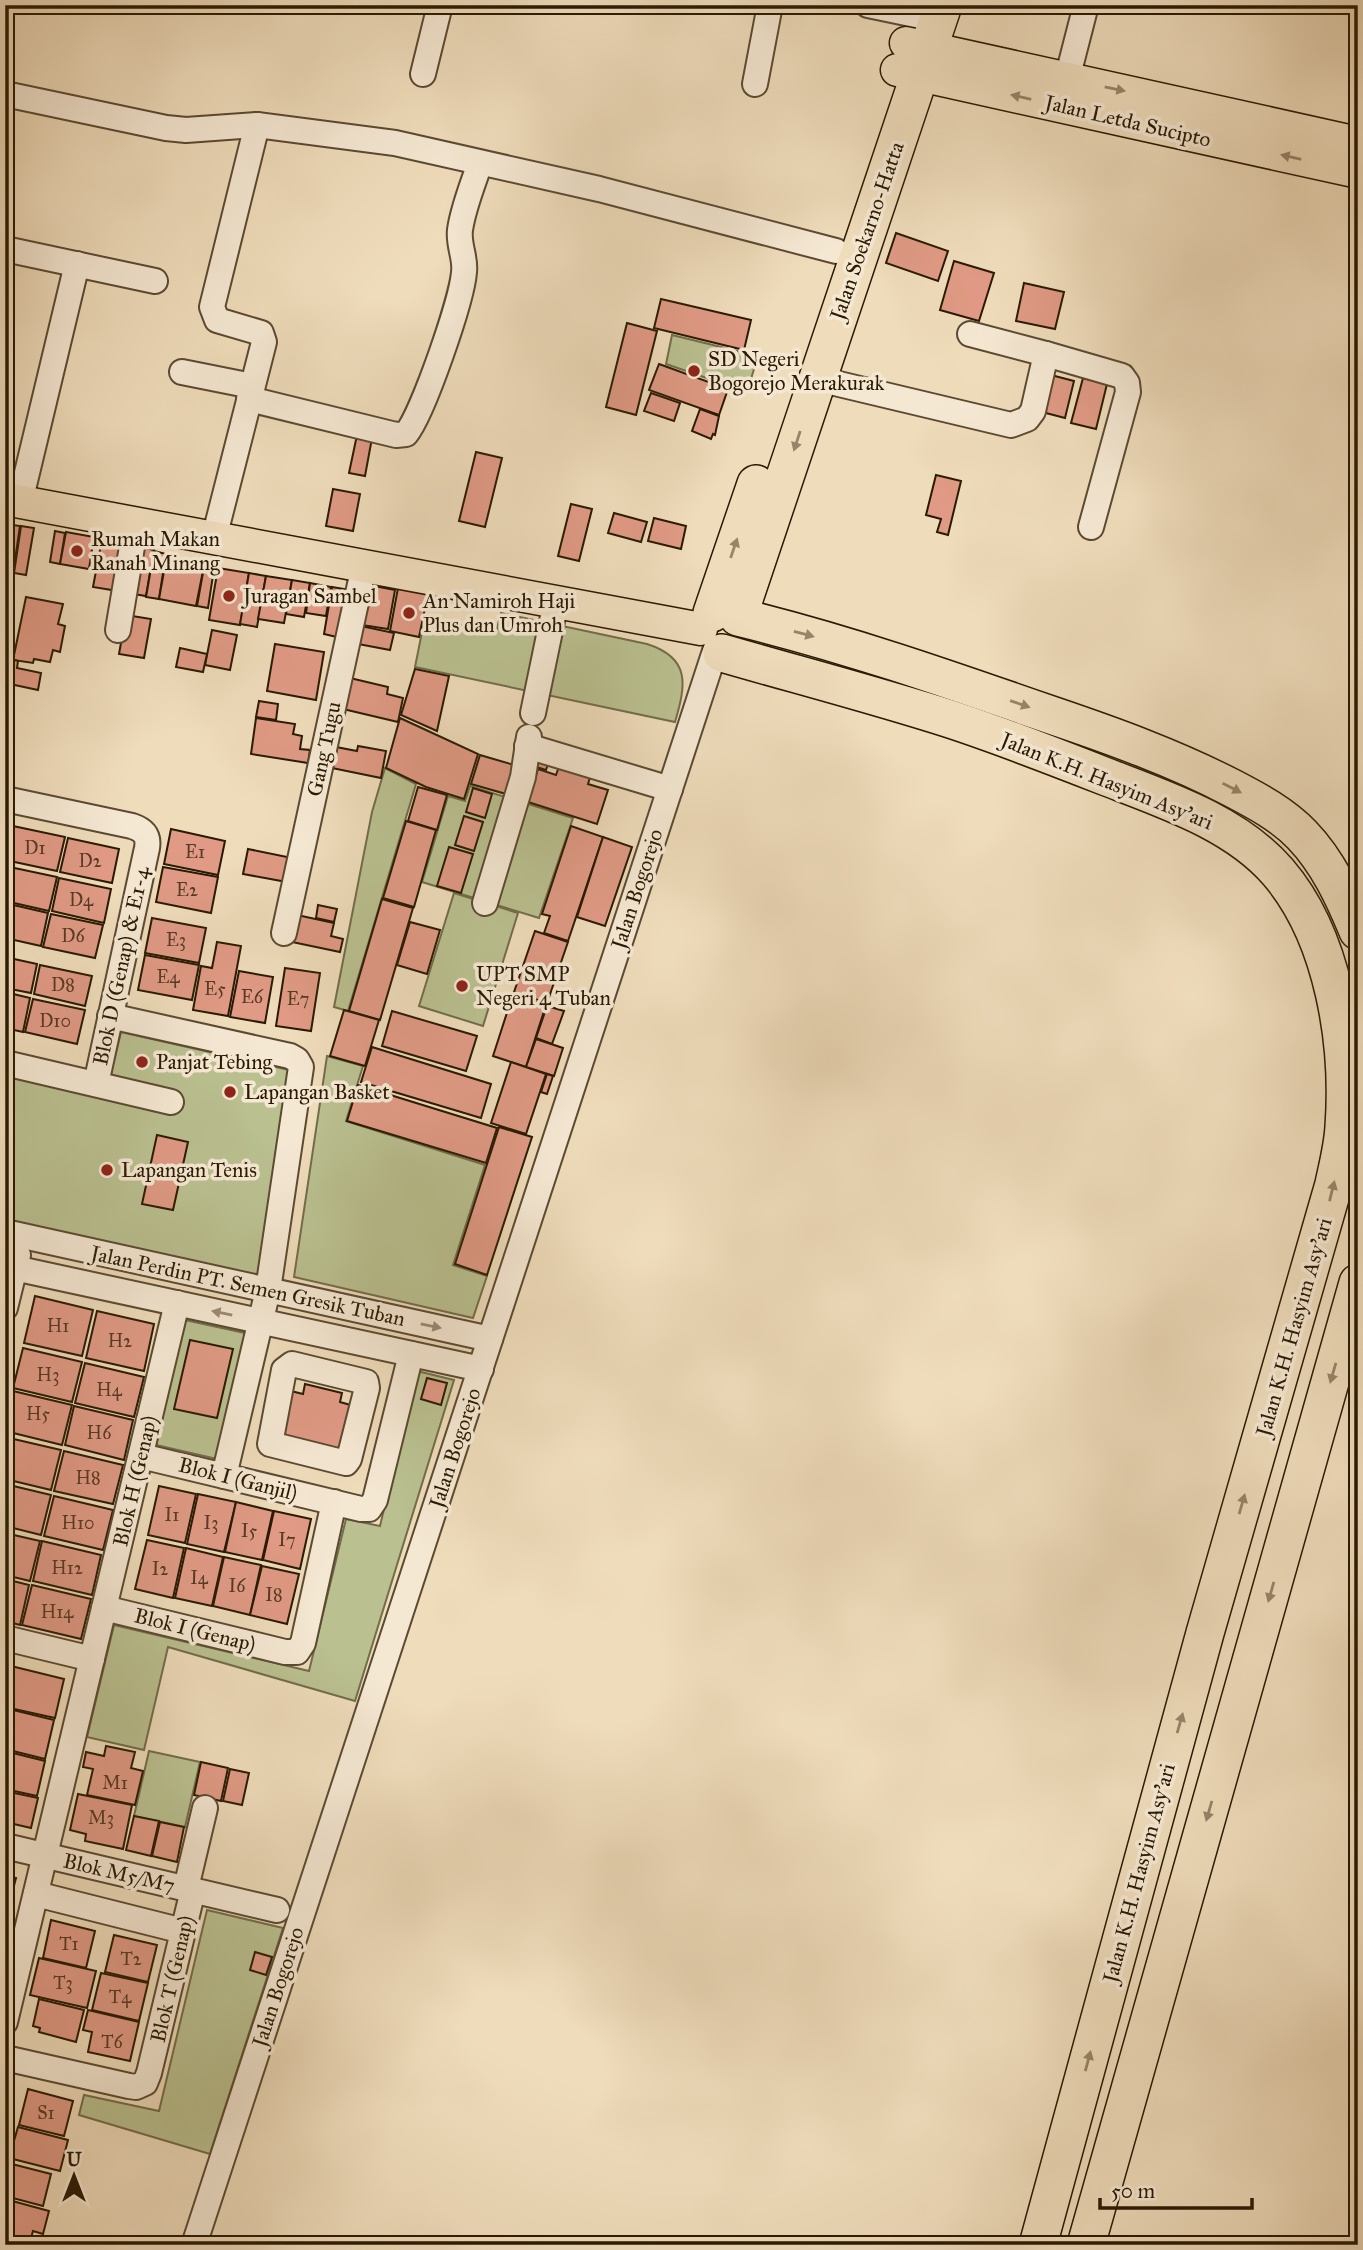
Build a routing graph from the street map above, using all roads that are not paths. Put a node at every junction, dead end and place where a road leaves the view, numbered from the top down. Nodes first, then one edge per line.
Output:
1 (440, 5) edge
2 (770, 5) edge
3 (868, 5) edge
4 (1086, 5) edge
5 (919, 37) edge
6 (423, 74) dead end
7 (1067, 79) junction
8 (755, 84) dead end
9 (5, 94) edge
10 (257, 125) junction
11 (1358, 143) edge
12 (480, 163) junction
13 (1358, 172) edge
14 (5, 249) edge
15 (836, 251) junction
16 (77, 264) junction
17 (155, 281) dead end
18 (970, 334) dead end
19 (1046, 354) junction
20 (182, 372) dead end
21 (805, 392) junction
22 (251, 393) junction
23 (13, 500) edge
24 (136, 523) junction
25 (1091, 527) dead end
26 (214, 538) junction
27 (364, 566) junction
28 (556, 601) junction
29 (118, 630) dead end
30 (717, 633) junction
31 (530, 732) junction
32 (670, 789) junction
33 (5, 799) edge
34 (485, 903) dead end
35 (1358, 931) edge
36 (284, 933) dead end
37 (1346, 996) edge
38 (110, 1016) junction
39 (5, 1063) edge
40 (96, 1084) junction
41 (171, 1102) dead end
42 (14, 1234) edge
43 (10, 1267) edge
44 (1358, 1283) edge
45 (268, 1290) junction
46 (177, 1303) junction
47 (5, 1308) edge
48 (261, 1322) junction
49 (306, 1331) junction
50 (490, 1339) junction
51 (362, 1344) junction
52 (411, 1354) junction
53 (299, 1366) junction
54 (481, 1369) junction
55 (354, 1378) junction
56 (278, 1396) junction
57 (241, 1406) junction
58 (360, 1415) junction
59 (390, 1441) junction
60 (273, 1447) junction
61 (141, 1456) junction
62 (335, 1462) junction
63 (224, 1476) junction
64 (263, 1485) junction
65 (331, 1502) junction
66 (104, 1608) junction
67 (5, 1638) edge
68 (92, 1659) junction
69 (205, 1808) dead end
70 (5, 1846) edge
71 (45, 1855) junction
72 (1193, 1866) junction
73 (190, 1889) junction
74 (36, 1894) junction
75 (277, 1910) dead end
76 (183, 1931) junction
77 (5, 2022) edge
78 (7, 2065) edge
79 (1075, 2109) junction
80 (1104, 2180) junction
81 (194, 2245) edge
82 (1038, 2245) edge
83 (1061, 2245) edge
84 (1086, 2245) edge

1 - 6 street
2 - 8 street
3 - 5 street
4 - 7 street
5 - 7 main road, Jalan Letda Sucipto
13 -> 5 main road, Jalan Letda Sucipto
5 - 15 highway, Jalan Soekarno-Hatta
5 - 21 highway, Jalan Soekarno-Hatta
7 -> 11 main road, Jalan Letda Sucipto
9 - 10 street
10 - 12 street
10 - 22 street
12 - 15 street
12 - 22 street
14 - 16 street
15 - 21 highway, Jalan Soekarno-Hatta
16 - 17 street
16 - 23 street
18 - 19 street
19 - 21 street
19 - 25 street
20 - 22 street
21 - 30 highway, Jalan Soekarno-Hatta
22 - 26 street
23 - 24 main road
24 - 26 main road
24 - 29 street
26 - 27 main road
27 - 28 main road
27 - 36 street, Gang Tugu
28 - 30 main road
28 - 31 street
30 - 32 street, Jalan Bogorejo
30 -> 35 highway, Jalan K.H. Hasyim Asy'ari
30 - 37 highway, Jalan K.H. Hasyim Asy'ari
31 - 32 street
31 - 34 street
32 - 50 street, Jalan Bogorejo
33 - 38 street, Blok D (Genap) & E1-4
79 -> 37 highway, Jalan K.H. Hasyim Asy'ari
38 - 40 street, Blok D (Genap) & E1-4
38 - 45 street
39 - 40 street
40 - 41 street
42 - 43 street
42 - 45 street, Jalan Perdin PT. Semen Gresik Tuban
43 - 46 street, Jalan Perdin PT. Semen Gresik Tuban
43 - 47 street
44 -> 72 highway
45 - 48 street
45 -> 50 street, Jalan Perdin PT. Semen Gresik Tuban
48 -> 46 street, Jalan Perdin PT. Semen Gresik Tuban
46 - 61 street, Blok H (Genap)
48 - 49 street, Jalan Perdin PT. Semen Gresik Tuban
48 - 57 street
49 - 51 street, Jalan Perdin PT. Semen Gresik Tuban
49 - 53 street
50 - 54 street, Jalan Bogorejo
51 - 52 street, Jalan Perdin PT. Semen Gresik Tuban
51 - 55 street
52 - 54 street, Jalan Perdin PT. Semen Gresik Tuban
52 - 59 street
53 - 55 street
53 - 56 street
54 - 81 street, Jalan Bogorejo
55 - 58 street
56 - 57 street
56 - 60 street
57 - 63 street
58 - 59 street
58 - 62 street
59 - 65 street, Blok I (Ganjil)
60 - 62 street
60 - 64 street
61 - 63 street, Blok I (Ganjil)
61 - 66 street, Blok H (Genap)
62 - 65 street
63 - 64 street, Blok I (Ganjil)
64 - 65 street, Blok I (Ganjil)
65 - 66 street, Blok I (Genap)
66 - 68 street, Blok H (Genap)
67 - 68 street
68 - 71 street, Blok H (Genap)
69 - 73 street, Blok T (Genap)
70 - 71 street, Blok M5/M7
71 - 73 street, Blok M5/M7
71 - 74 street, Blok H (Genap)
72 - 79 highway
72 - 80 highway
73 - 75 street, Blok M5/M7
73 - 76 street, Blok T (Genap)
74 - 76 street
74 - 77 street, Blok H (Genap)
76 - 78 street, Blok T (Genap)
79 - 82 highway, Jalan K.H. Hasyim Asy'ari
80 - 83 highway
80 - 84 highway

